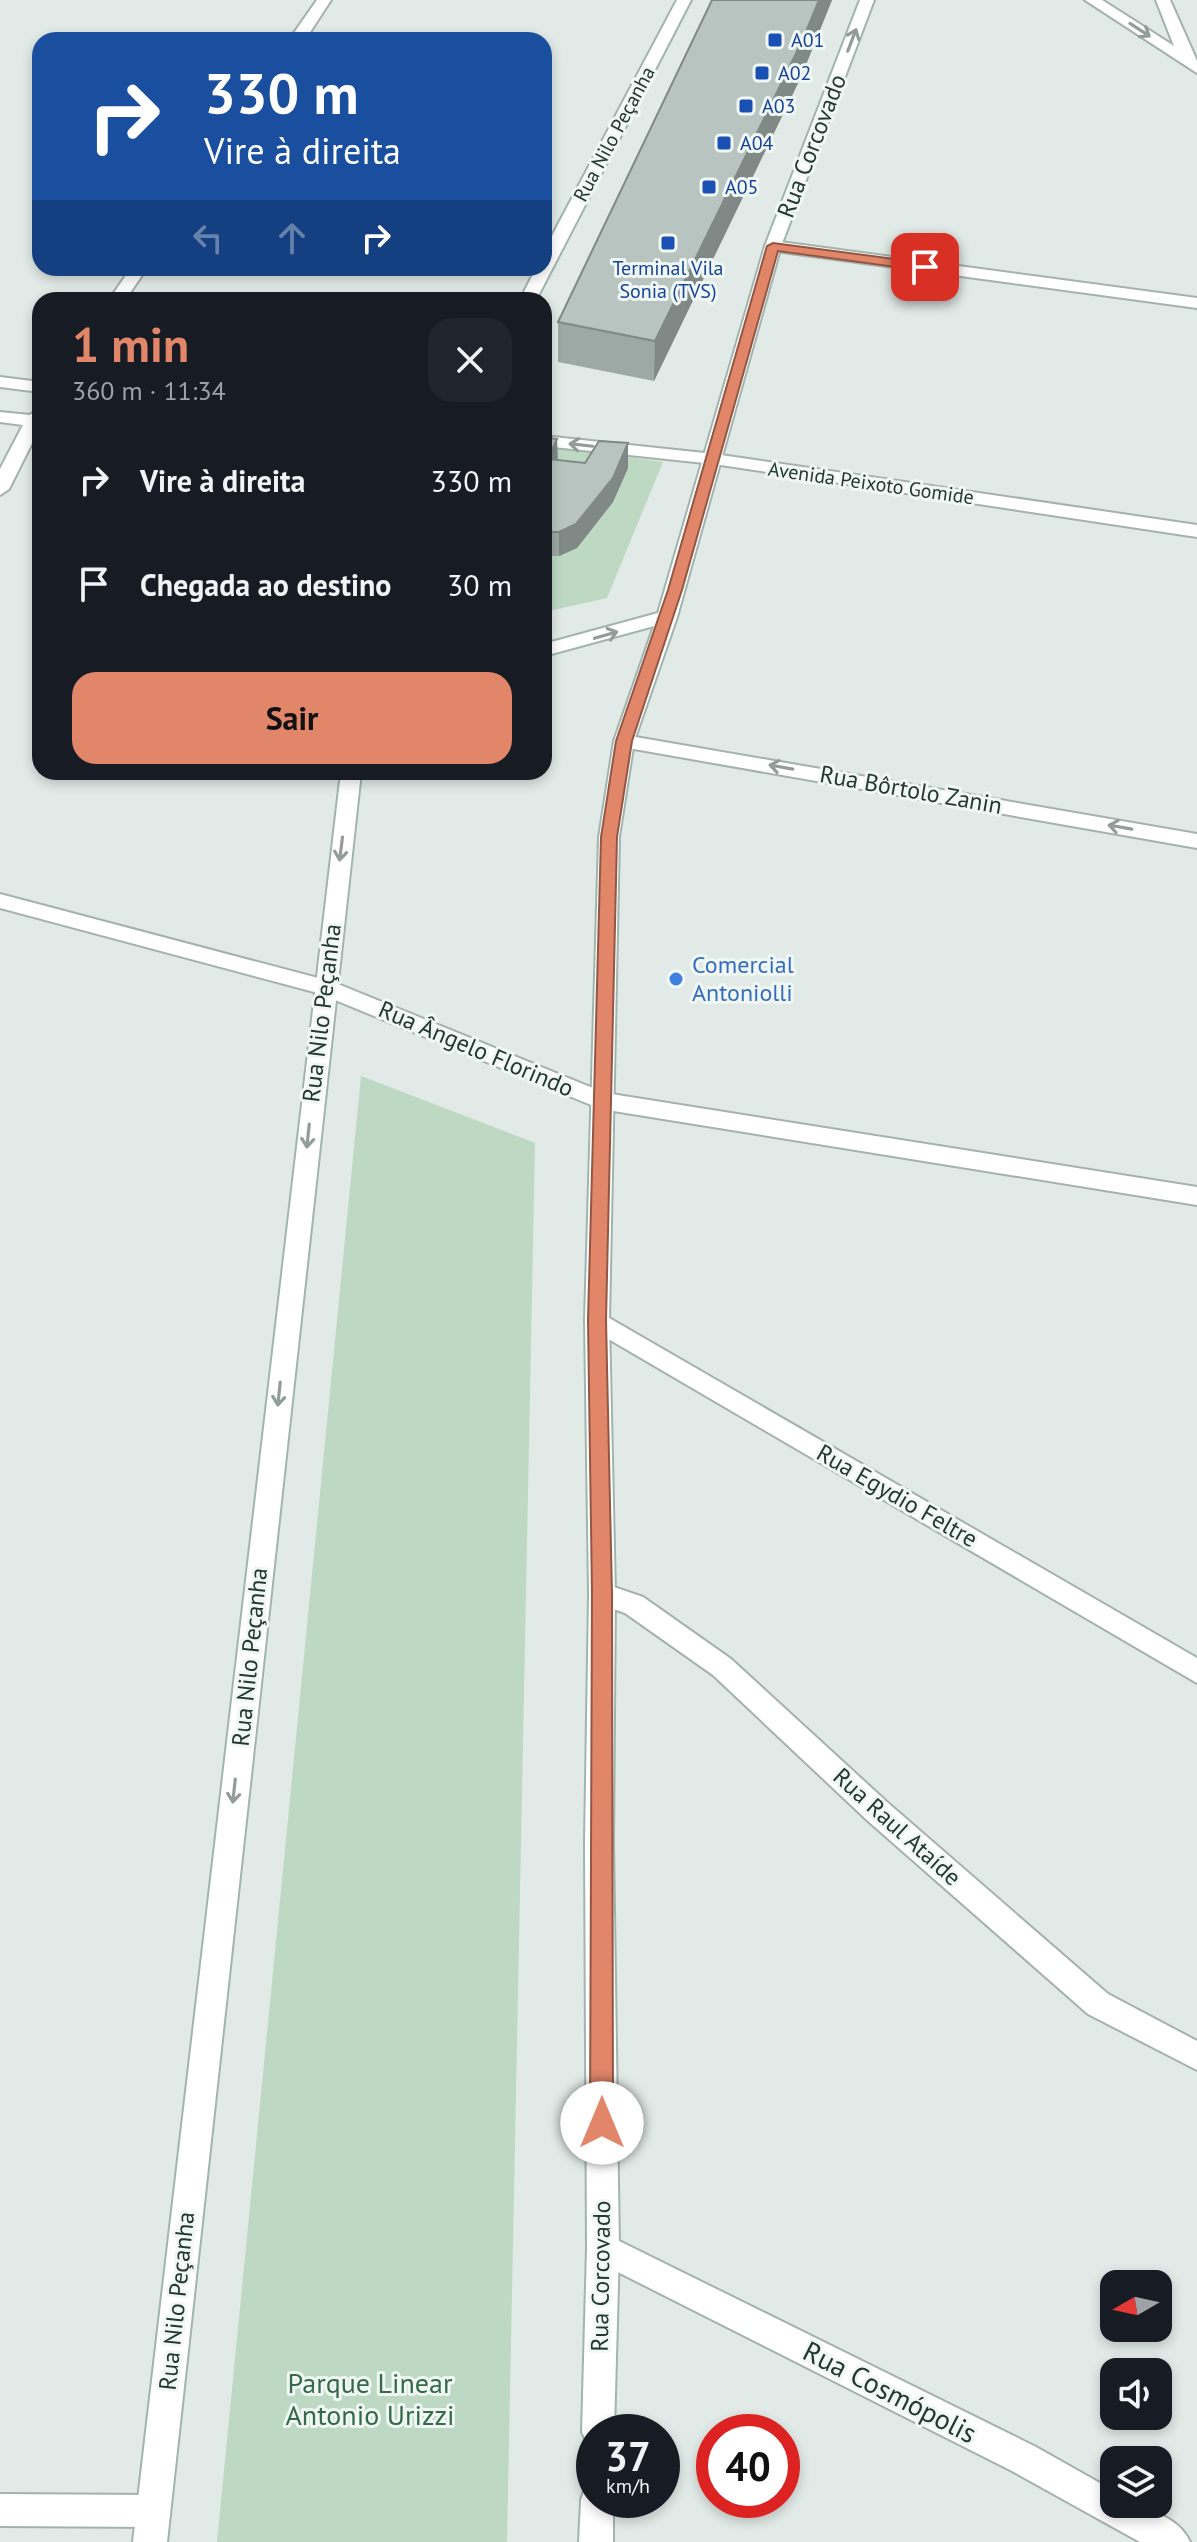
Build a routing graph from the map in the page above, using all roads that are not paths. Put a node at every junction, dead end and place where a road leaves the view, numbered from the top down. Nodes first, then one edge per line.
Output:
1 (324, 0) edge
2 (684, 0) edge
3 (867, 0) edge
4 (1092, 0) edge
5 (1163, 0) edge
6 (302, 32) edge
7 (1192, 64) edge
8 (773, 246) junction
9 (552, 253) edge
10 (1197, 303) edge
11 (0, 382) edge
12 (32, 386) edge
13 (0, 417) edge
14 (32, 419) edge
15 (32, 430) edge
16 (552, 442) edge
17 (714, 459) junction
18 (0, 489) edge
19 (1197, 531) edge
20 (667, 617) junction
21 (552, 648) edge
22 (624, 741) junction
23 (350, 780) edge
24 (1197, 841) edge
25 (0, 901) edge
26 (325, 987) junction
27 (601, 1101) junction
28 (1197, 1196) edge
29 (597, 1320) junction
30 (602, 1594) junction
31 (1197, 1672) edge
32 (1197, 2056) edge
33 (603, 2248) junction
34 (598, 2414) edge
35 (0, 2510) edge
36 (597, 2518) edge
37 (152, 2527) edge
38 (596, 2542) edge
39 (1173, 2542) edge

1 - 6 street
2 - 9 street, Rua Nilo Peçanha
8 -> 3 street, Rua Corcovado
4 -> 7 street
5 - 7 street
8 - 10 street
8 - 17 street, Rua Corcovado
11 - 12 street
13 - 14 street
15 - 18 street
17 -> 16 street, Avenida Peixoto Gomide
17 - 19 street, Avenida Peixoto Gomide
17 - 20 street, Rua Corcovado
21 -> 20 street
20 - 22 street, Rua Corcovado
24 -> 22 street, Rua Bôrtolo Zanin
22 - 27 street, Rua Corcovado
23 -> 26 street, Rua Nilo Peçanha
25 - 26 street, Rua Ângelo Florindo
26 - 27 street, Rua Ângelo Florindo
26 -> 37 street, Rua Nilo Peçanha
27 - 28 street, Rua Ângelo Florindo
27 - 29 street, Rua Corcovado
29 - 30 street, Rua Corcovado
29 - 31 street, Rua Egydio Feltre
30 - 32 street, Rua Raul Ataíde
30 - 33 street, Rua Corcovado
33 - 34 street, Rua Corcovado
33 - 39 street, Rua Cosmópolis
35 - 37 street
36 - 38 street

